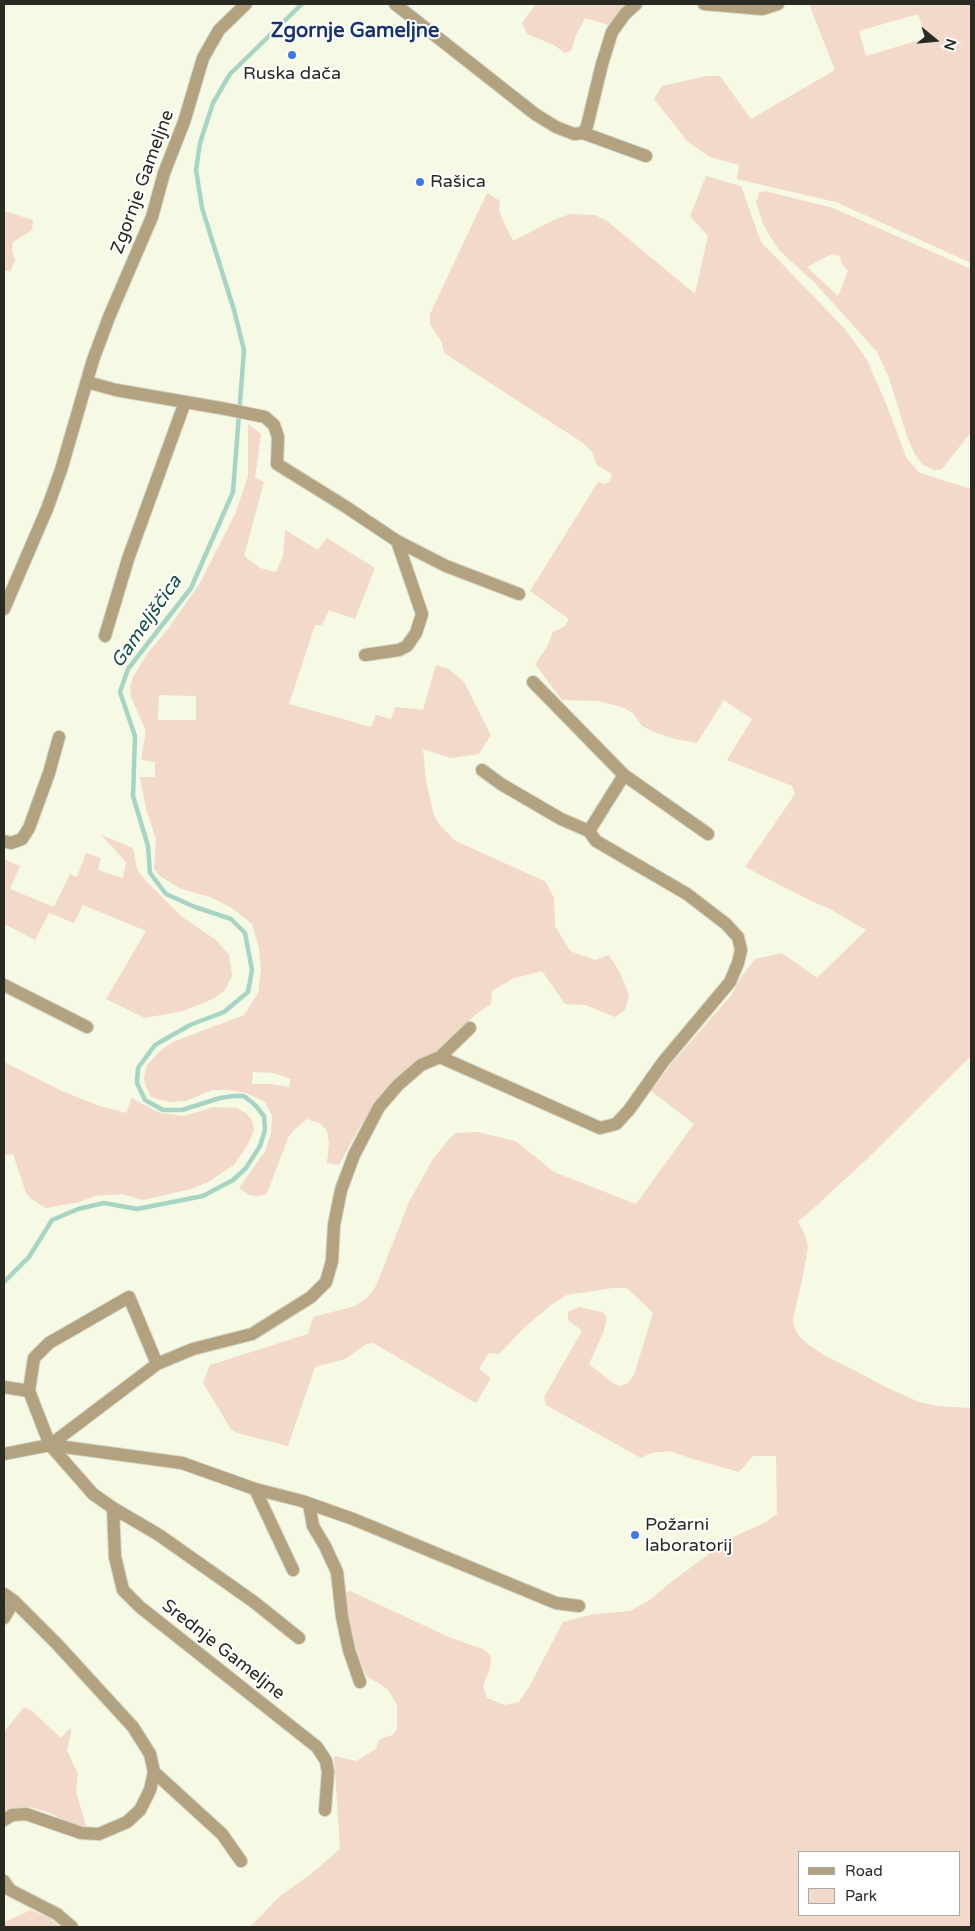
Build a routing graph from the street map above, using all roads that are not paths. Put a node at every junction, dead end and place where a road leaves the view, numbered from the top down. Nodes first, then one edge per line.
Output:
1 (246, 4) edge
2 (395, 4) edge
3 (636, 4) edge
4 (704, 4) edge
5 (778, 4) edge
6 (583, 133) junction
7 (646, 156) dead end
8 (87, 382) junction
9 (185, 402) junction
10 (397, 541) junction
11 (519, 594) dead end
12 (4, 609) edge
13 (105, 636) dead end
14 (364, 655) dead end
15 (533, 682) dead end
16 (60, 737) dead end
17 (482, 770) dead end
18 (624, 775) junction
19 (588, 831) junction
20 (708, 834) dead end
21 (4, 841) edge
22 (4, 985) edge
23 (86, 1027) dead end
24 (470, 1028) dead end
25 (440, 1058) junction
26 (157, 1364) junction
27 (4, 1387) edge
28 (29, 1391) junction
29 (50, 1445) junction
30 (4, 1454) edge
31 (255, 1488) junction
32 (309, 1504) junction
33 (112, 1508) junction
34 (293, 1570) dead end
35 (9, 1598) edge
36 (579, 1606) dead end
37 (4, 1618) edge
38 (299, 1638) dead end
39 (360, 1682) dead end
40 (154, 1772) junction
41 (326, 1810) dead end
42 (4, 1820) edge
43 (241, 1861) dead end
44 (4, 1881) edge
45 (72, 1927) edge

1 - 8 street, Zgornje Gameljne
2 - 6 street
3 - 6 street
4 - 5 street
6 - 7 street
8 - 9 street
8 - 12 street, Zgornje Gameljne
9 - 10 street
9 - 13 street
10 - 11 street
10 - 14 street
15 - 18 street
16 - 21 street
17 - 19 street
18 - 19 street
18 - 20 street
19 - 25 street
22 - 23 street
24 - 25 street
25 - 26 street
26 - 28 street
26 - 29 street
27 - 28 street
28 - 29 street
29 - 30 street
29 - 31 street
29 - 33 street
31 - 32 street
31 - 34 street
32 - 36 street
32 - 39 street
33 - 38 street
33 - 41 street, Srednje Gameljne
35 - 37 street
35 - 40 street
40 - 42 street
40 - 43 street
44 - 45 street

